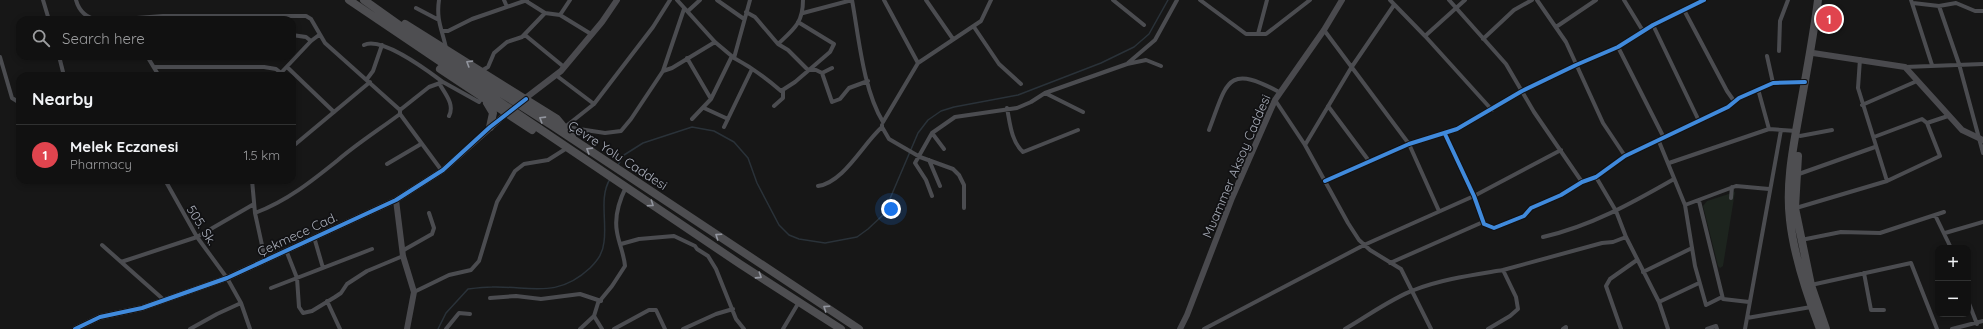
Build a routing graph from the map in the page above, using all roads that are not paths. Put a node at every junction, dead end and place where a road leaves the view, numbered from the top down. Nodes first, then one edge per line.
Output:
1 (43, 0) edge
2 (76, 0) edge
3 (349, 0) edge
4 (364, 0) edge
5 (439, 0) edge
6 (504, 0) edge
7 (570, 0) edge
8 (617, 0) edge
9 (670, 0) edge
10 (677, 0) edge
11 (700, 0) edge
12 (717, 0) edge
13 (750, 0) edge
14 (803, 0) edge
15 (852, 0) edge
16 (884, 0) edge
17 (926, 0) edge
18 (991, 0) edge
19 (1113, 0) edge
20 (1177, 0) edge
21 (1200, 0) edge
22 (1267, 0) edge
23 (1310, 0) edge
24 (1342, 0) edge
25 (1390, 0) edge
26 (1449, 0) edge
27 (1465, 0) edge
28 (1532, 0) edge
29 (1537, 0) edge
30 (1596, 0) edge
31 (1624, 0) edge
32 (1704, 0) edge
33 (1788, 0) edge
34 (1819, 0) edge
35 (527, 1) edge
36 (1912, 2) edge
37 (1394, 5) junction
38 (1939, 6) junction
39 (507, 7) junction
40 (416, 8) dead end
41 (1456, 8) junction
42 (684, 9) junction
43 (1684, 10) junction
44 (688, 11) junction
45 (1983, 11) edge
46 (367, 12) junction
47 (746, 12) junction
48 (545, 13) junction
49 (803, 13) junction
50 (560, 15) junction
51 (48, 16) edge
52 (89, 16) edge
53 (163, 16) edge
54 (296, 16) edge
55 (296, 16) edge
56 (437, 19) junction
57 (744, 19) junction
58 (798, 22) junction
59 (1144, 25) dead end
60 (1653, 25) junction
61 (974, 27) junction
62 (1556, 27) junction
63 (442, 30) junction
64 (1324, 30) junction
65 (1643, 32) junction
66 (591, 34) junction
67 (1258, 34) junction
68 (319, 35) junction
69 (524, 35) junction
70 (296, 36) edge
71 (1425, 36) junction
72 (954, 39) junction
73 (1483, 39) junction
74 (311, 41) junction
75 (715, 42) junction
76 (778, 44) junction
77 (364, 45) dead end
78 (382, 46) junction
79 (1618, 47) junction
80 (446, 49) junction
81 (1779, 51) dead end
82 (1813, 53) junction
83 (1767, 56) dead end
84 (0, 57) edge
85 (296, 57) edge
86 (733, 57) junction
87 (687, 58) junction
88 (1860, 59) junction
89 (60, 60) edge
90 (150, 60) edge
91 (293, 60) edge
92 (918, 63) junction
93 (1127, 64) junction
94 (1959, 64) junction
95 (1983, 64) edge
96 (1576, 65) junction
97 (1932, 65) junction
98 (1161, 66) dead end
99 (154, 67) junction
100 (287, 67) junction
101 (564, 67) junction
102 (1905, 67) junction
103 (832, 68) dead end
104 (1351, 68) junction
105 (752, 70) junction
106 (808, 70) junction
107 (481, 71) junction
108 (663, 71) junction
109 (63, 72) edge
110 (157, 72) edge
111 (278, 72) edge
112 (281, 72) edge
113 (292, 72) edge
114 (822, 73) junction
115 (296, 76) edge
116 (556, 76) junction
117 (368, 81) junction
118 (868, 81) junction
119 (1917, 81) junction
120 (1805, 82) junction
121 (441, 83) junction
122 (1773, 83) junction
123 (1021, 84) dead end
124 (1758, 89) junction
125 (783, 91) junction
126 (1522, 91) junction
127 (1279, 92) junction
128 (1045, 93) junction
129 (482, 98) junction
130 (711, 99) junction
131 (16, 100) edge
132 (524, 100) junction
133 (1275, 100) junction
134 (1734, 101) junction
135 (594, 104) junction
136 (1862, 105) junction
137 (774, 106) dead end
138 (1328, 106) junction
139 (704, 108) junction
140 (1007, 108) junction
141 (1492, 110) junction
142 (334, 112) junction
143 (400, 112) junction
144 (1083, 112) dead end
145 (506, 113) junction
146 (449, 116) dead end
147 (1948, 116) junction
148 (692, 119) dead end
149 (728, 119) junction
150 (1699, 121) junction
151 (883, 122) junction
152 (1927, 123) junction
153 (490, 127) junction
154 (565, 127) junction
155 (724, 127) dead end
156 (882, 127) junction
157 (1769, 129) junction
158 (1078, 130) dead end
159 (1209, 130) dead end
160 (1781, 130) junction
161 (1832, 130) dead end
162 (932, 133) junction
163 (1798, 133) junction
164 (1445, 134) junction
165 (1664, 136) junction
166 (1874, 137) junction
167 (1658, 139) junction
168 (1981, 139) edge
169 (574, 141) junction
170 (296, 144) edge
171 (421, 144) junction
172 (1409, 144) junction
173 (1305, 145) junction
174 (1875, 147) junction
175 (568, 149) junction
176 (944, 149) dead end
177 (1561, 150) junction
178 (1983, 153) edge
179 (1625, 156) junction
180 (920, 157) junction
181 (930, 160) junction
182 (1369, 161) junction
183 (1669, 163) junction
184 (387, 164) dead end
185 (442, 171) junction
186 (1796, 175) junction
187 (1596, 177) junction
188 (1674, 179) junction
189 (1325, 181) junction
190 (1887, 181) junction
191 (1582, 182) junction
192 (167, 184) edge
193 (252, 184) edge
194 (622, 185) junction
195 (818, 186) dead end
196 (940, 186) dead end
197 (1732, 187) junction
198 (1769, 189) junction
199 (932, 196) dead end
200 (1474, 196) junction
201 (1731, 198) dead end
202 (396, 200) junction
203 (1699, 201) junction
204 (254, 204) junction
205 (1685, 205) junction
206 (964, 208) dead end
207 (1795, 208) junction
208 (1439, 211) junction
209 (1616, 211) junction
210 (1944, 212) dead end
211 (255, 213) junction
212 (429, 213) dead end
213 (1935, 215) junction
214 (1483, 222) junction
215 (1983, 222) edge
216 (1945, 233) junction
217 (196, 237) junction
218 (314, 237) junction
219 (1543, 237) dead end
220 (1626, 237) junction
221 (1800, 240) junction
222 (621, 244) junction
223 (102, 245) dead end
224 (1364, 245) junction
225 (1950, 245) edge
226 (1692, 248) junction
227 (372, 249) dead end
228 (286, 250) junction
229 (402, 254) junction
230 (265, 259) junction
231 (1637, 260) junction
232 (121, 262) junction
233 (1390, 262) junction
234 (323, 268) junction
235 (1503, 270) junction
236 (1643, 272) junction
237 (1864, 273) junction
238 (227, 278) junction
239 (297, 278) junction
240 (1699, 283) junction
241 (1811, 285) junction
242 (271, 288) dead end
243 (1412, 290) junction
244 (414, 292) junction
245 (490, 298) dead end
246 (1722, 298) junction
247 (164, 300) junction
248 (327, 301) junction
249 (600, 301) junction
250 (799, 302) junction
251 (1659, 302) junction
252 (1749, 302) junction
253 (241, 303) junction
254 (1812, 306) junction
255 (733, 309) junction
256 (1971, 309) edge
257 (1884, 310) dead end
258 (470, 314) dead end
259 (594, 316) junction
260 (1747, 318) junction
261 (1983, 322) edge
262 (1977, 324) junction
263 (75, 329) edge
264 (190, 329) edge
265 (250, 329) edge
266 (340, 329) edge
267 (407, 329) edge
268 (446, 329) edge
269 (580, 329) edge
270 (602, 329) edge
271 (614, 329) edge
272 (665, 329) edge
273 (683, 329) edge
274 (744, 329) edge
275 (783, 329) edge
276 (841, 329) edge
277 (859, 329) edge
278 (1180, 329) edge
279 (1204, 329) edge
280 (1345, 329) edge
281 (1431, 329) edge
282 (1488, 329) edge
283 (1563, 329) edge
284 (1566, 329) edge
285 (1621, 329) edge
286 (1668, 329) edge
287 (1706, 329) edge
288 (1717, 329) edge
289 (1745, 329) edge
290 (1820, 329) edge
291 (1826, 329) edge
292 (1937, 329) edge
293 (1952, 329) edge

1 - 51 street
2 - 52 street
3 - 46 highway, Çevre Yolu Caddesi
4 - 80 highway
169 -> 4 highway, Çevre Yolu Caddesi
5 - 56 street
6 - 39 street
7 - 50 street
8 - 66 street, Çekmece Cad.
9 - 135 street
10 - 42 street
11 - 44 street
12 - 57 street
13 - 47 street
14 - 49 street
15 - 49 street
15 - 118 street
16 - 92 street
17 - 72 street
18 - 61 street
19 - 59 street
20 - 93 street
21 - 67 street
22 - 67 street
23 - 67 street
24 - 64 street, Muammer Aksoy Caddesi
25 - 37 street
26 - 41 street
27 - 41 street
28 - 73 street
29 - 62 street
30 - 62 street
31 - 65 street
32 - 43 street
33 - 81 street
34 - 82 highway
34 - 120 highway
35 - 39 street
35 - 48 street
36 - 38 street
36 - 97 street
37 - 71 street
37 - 104 street
38 - 45 street
38 - 94 street
39 - 63 street
40 - 56 street
41 - 71 street
41 - 73 street
42 - 44 street
42 - 108 street
43 - 60 street
43 - 134 street
44 - 75 street
46 - 129 highway
46 - 175 highway, Çevre Yolu Caddesi
47 - 57 street
47 - 76 street
48 - 50 street
48 - 69 street
49 - 58 street
50 - 66 street
53 - 54 street
55 - 68 street
56 - 63 street
57 - 86 street
58 - 76 street
58 - 106 street
60 - 65 street
60 - 150 street
61 - 72 street
61 - 123 street
62 - 96 street
63 - 80 street
64 - 104 street
64 - 127 street, Muammer Aksoy Caddesi
65 - 79 street
66 - 101 street, Çekmece Cad.
68 - 74 street
68 - 117 street
69 - 101 street
69 - 107 street
70 - 74 street
71 - 141 street
72 - 92 street
73 - 126 street
74 - 85 street
75 - 86 street
75 - 87 street
76 - 106 street
77 - 78 street
78 - 117 street
78 - 121 street
79 - 96 street
79 - 165 street
107 -> 80 highway
82 - 88 street
82 - 163 highway
83 - 122 street
84 - 131 street
86 - 105 street
86 - 130 street
87 - 108 street
87 - 130 street
88 - 102 street
88 - 136 street
89 - 109 street
90 - 99 street
91 - 100 street
92 - 151 street
93 - 98 street
93 - 128 street
94 - 95 street
94 - 97 street
94 - 168 street
96 - 126 street
96 - 179 street
97 - 102 street
99 - 110 street
99 - 111 street
100 - 112 street
100 - 113 street
101 - 116 street, Çekmece Cad.
102 - 119 street
103 - 114 street
104 - 138 street
104 - 172 street
105 - 125 street
105 - 149 street
106 - 114 street
106 - 125 street
107 - 132 highway
108 - 154 street
114 - 118 street
115 - 142 street
116 - 132 street, Çekmece Cad.
116 - 135 street
117 - 142 street
117 - 143 street
118 - 151 street
119 - 136 street
119 - 147 street
120 - 122 street
120 - 163 highway
121 - 129 street
121 - 143 street
121 - 146 street
122 - 124 street
124 - 134 street
124 - 157 street
125 - 137 street
126 - 141 street
126 - 177 street
127 - 133 street, Muammer Aksoy Caddesi
127 - 159 street
128 - 140 street
128 - 144 street
129 - 145 highway
129 - 153 highway
130 - 139 street
132 - 145 street, Çekmece Cad.
132 - 154 highway
133 - 173 street
133 - 278 street, Muammer Aksoy Caddesi
134 - 150 street
135 - 154 street
136 - 166 street
138 - 173 street
138 - 182 street
139 - 148 street
139 - 149 street
140 - 158 street
140 - 162 street
141 - 164 street
142 - 170 street
143 - 171 street
143 - 211 street
145 - 153 street, Çekmece Cad.
145 - 175 highway
147 - 152 street
147 - 168 street
149 - 155 street
150 - 165 street
151 - 156 street
152 - 166 street
152 - 190 street
153 - 185 street, Çekmece Cad.
154 - 169 highway
156 - 180 street
156 - 195 street
157 - 160 street
157 - 183 street
160 - 163 street
160 - 198 street
161 - 163 street
162 - 176 street
162 - 180 street
163 - 186 highway
163 - 254 highway
164 - 172 street
164 - 200 street
165 - 167 street
166 - 174 street
167 - 179 street
167 - 183 street
168 - 178 street
277 -> 169 highway, Çevre Yolu Caddesi
171 - 184 street
171 - 185 street
172 - 182 street
172 - 208 street
173 - 189 street
174 - 186 street
174 - 190 street
175 - 194 highway, Çevre Yolu Caddesi
175 - 244 street
177 - 191 street
177 - 200 street
179 - 187 street
180 - 181 street
180 - 199 street
181 - 196 street
181 - 206 street
182 - 189 street
183 - 188 street
185 - 202 street, Çekmece Cad.
186 - 207 highway
187 - 191 street
187 - 209 street
188 - 205 street
188 - 209 street
189 - 224 street
190 - 207 street
191 - 214 street
192 - 217 street, 505. Sk.
193 - 204 street
194 - 222 street
194 -> 250 highway, Çevre Yolu Caddesi
197 - 198 street
197 - 201 street
197 - 203 street
198 - 252 street
200 - 208 street
200 - 214 street
202 - 218 street, Çekmece Cad.
202 - 229 street
203 - 205 street
203 - 246 street
204 - 211 street
204 - 217 street
205 - 226 street
207 - 221 highway
208 - 224 street
209 - 219 street
209 - 220 street
210 - 213 street
211 - 230 street
212 - 229 street
213 - 216 street
213 - 221 street
214 - 233 street
215 - 216 street
216 - 225 street
217 - 232 street
217 - 238 street, 505. Sk.
218 - 228 street, Çekmece Cad.
218 - 234 street
220 - 231 street
220 - 235 street
221 - 241 highway
222 - 249 street
222 - 255 street
223 - 232 street
224 - 233 street
224 - 279 street
226 - 236 street
226 - 240 street
227 - 234 street
228 - 230 street, Çekmece Cad.
228 - 239 street
229 - 244 street
229 - 248 street
230 - 238 street, Çekmece Cad.
231 - 236 street
231 - 285 street
232 - 247 street
233 - 243 street
234 - 239 street
235 - 243 street
235 - 282 street
236 - 251 street
237 - 241 street
237 - 257 street
237 - 292 street
238 - 247 street, Çekmece Cad.
238 - 253 street, 505. Sk.
239 - 242 street
239 - 248 street
240 - 246 street
240 - 251 street
241 - 291 highway
243 - 280 street
243 - 281 street
244 - 267 street
245 - 249 street
246 - 252 street
247 - 263 street, Çekmece Cad.
248 - 266 street
249 - 259 street
250 - 275 street
250 - 276 highway, Çevre Yolu Caddesi
251 - 286 street
252 - 260 street
253 - 264 street
253 - 265 street, 505. Sk.
254 - 260 street
254 - 290 highway
255 - 273 street
255 - 274 street
256 - 262 street
258 - 268 street
259 - 269 street
259 - 270 street
260 - 289 street
261 - 262 street
262 - 293 street
271 - 272 street
283 - 284 street
287 - 288 street

